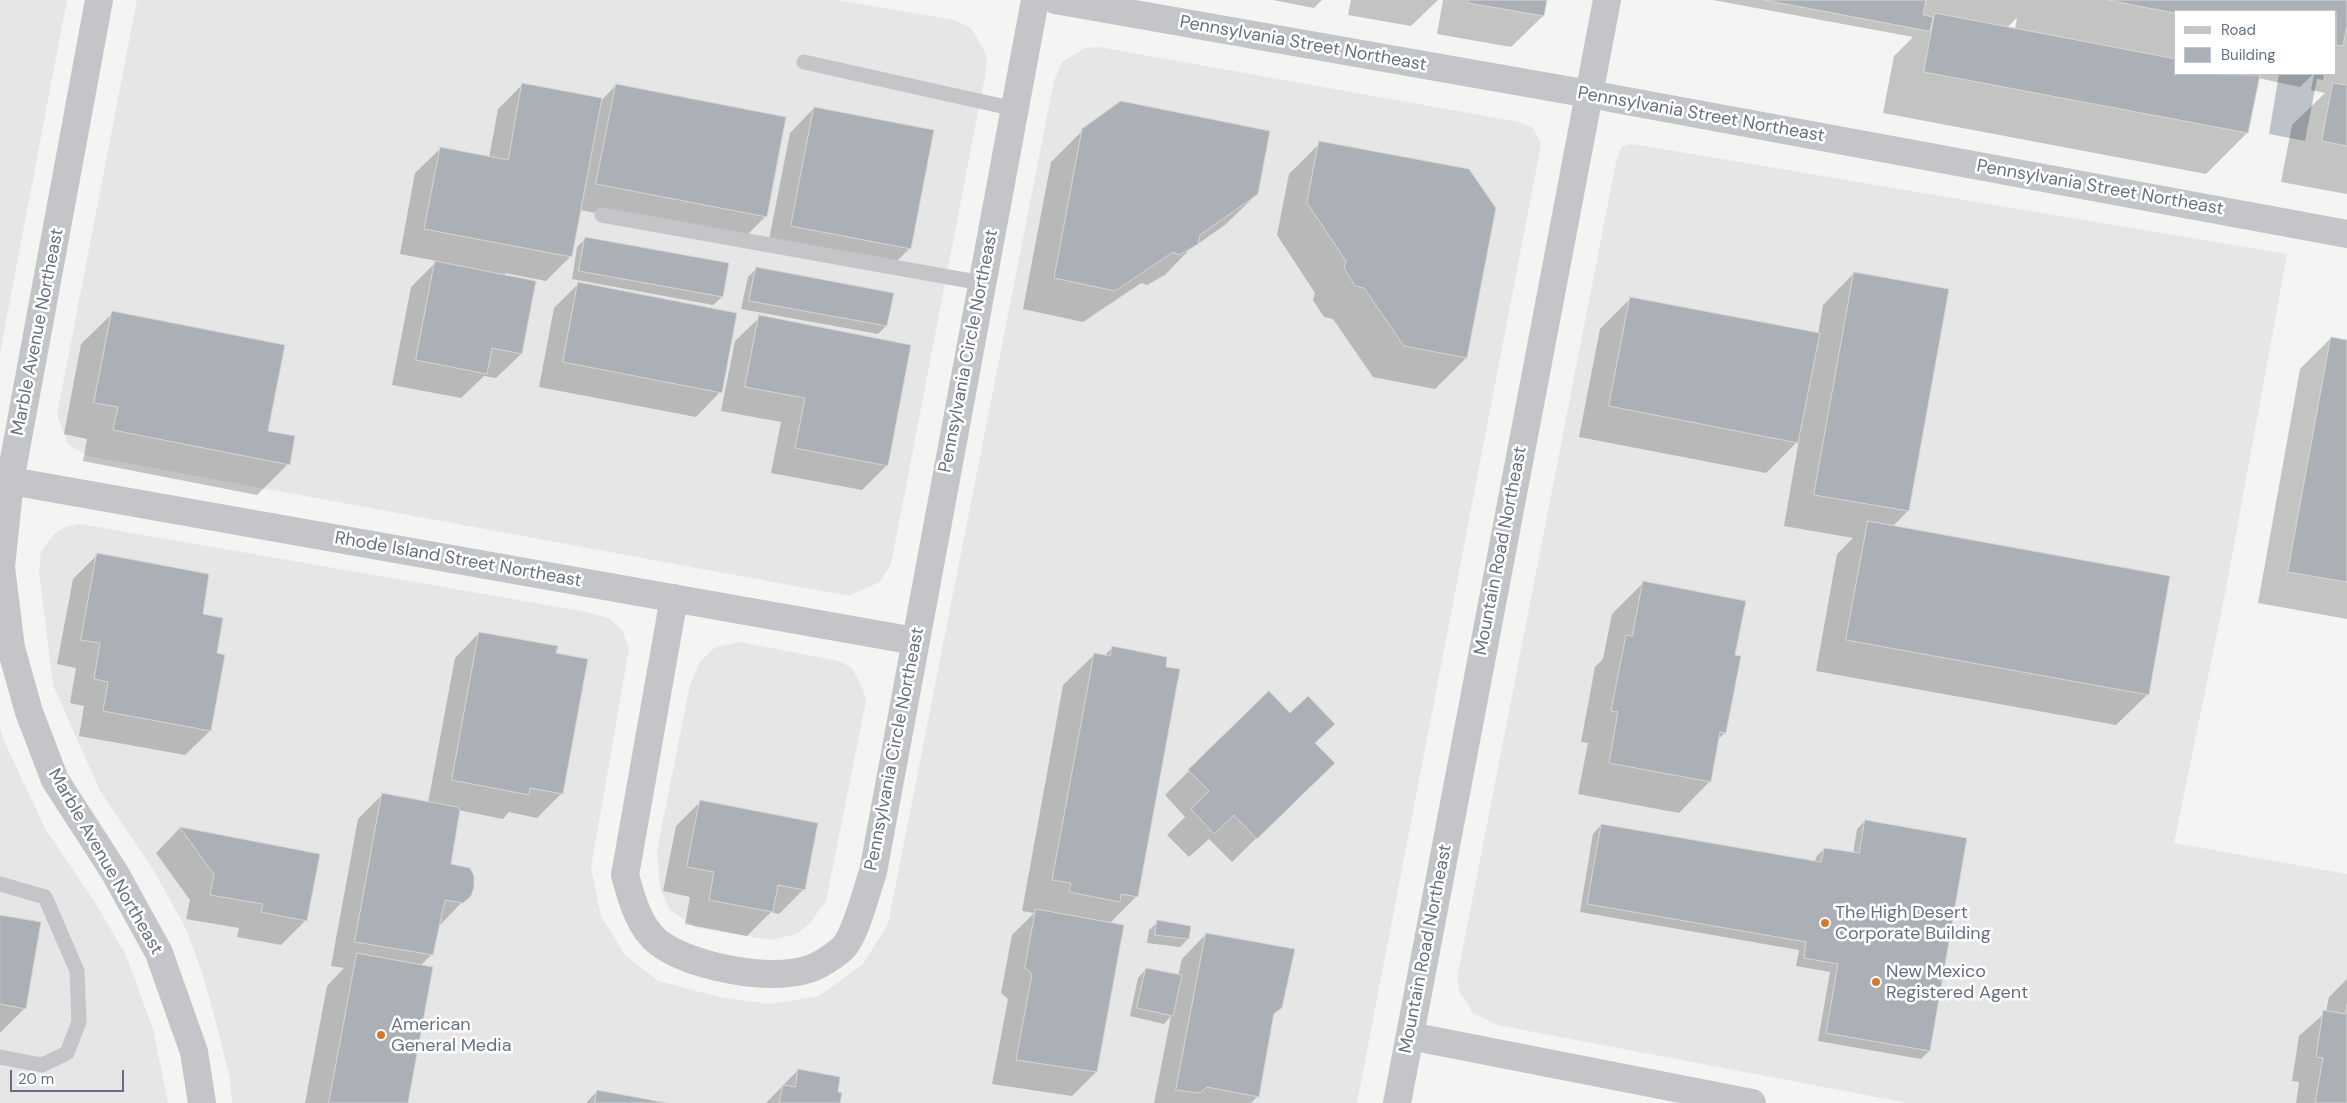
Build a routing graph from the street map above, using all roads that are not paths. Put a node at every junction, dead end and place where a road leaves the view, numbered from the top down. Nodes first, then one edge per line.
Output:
1 (99, 0) edge
2 (1035, 0) edge
3 (1055, 0) edge
4 (1607, 0) edge
5 (804, 62) dead end
6 (1589, 94) junction
7 (1015, 110) junction
8 (602, 215) dead end
9 (2347, 234) edge
10 (982, 283) junction
11 (5, 480) edge
12 (674, 598) junction
13 (915, 641) junction
14 (0, 884) edge
15 (1410, 1036) junction
16 (0, 1058) edge
17 (202, 1103) edge
18 (1397, 1103) edge
19 (1752, 1103) edge

1 - 11 street, Marble Avenue Northeast
2 - 7 street, Pennsylvania Circle Northeast
3 - 6 street, Pennsylvania Street Northeast
4 - 6 street, Mountain Road Northeast
5 - 7 lane
6 - 9 street, Pennsylvania Street Northeast
6 - 15 street, Mountain Road Northeast
7 - 10 street, Pennsylvania Circle Northeast
8 - 10 lane
10 - 13 street, Pennsylvania Circle Northeast
11 - 12 street, Rhode Island Street Northeast
11 - 17 street, Marble Avenue Northeast
12 - 13 street, Rhode Island Street Northeast
12 - 13 street, Pennsylvania Circle Northeast
14 - 16 lane
15 - 18 street, Mountain Road Northeast
15 - 19 street

